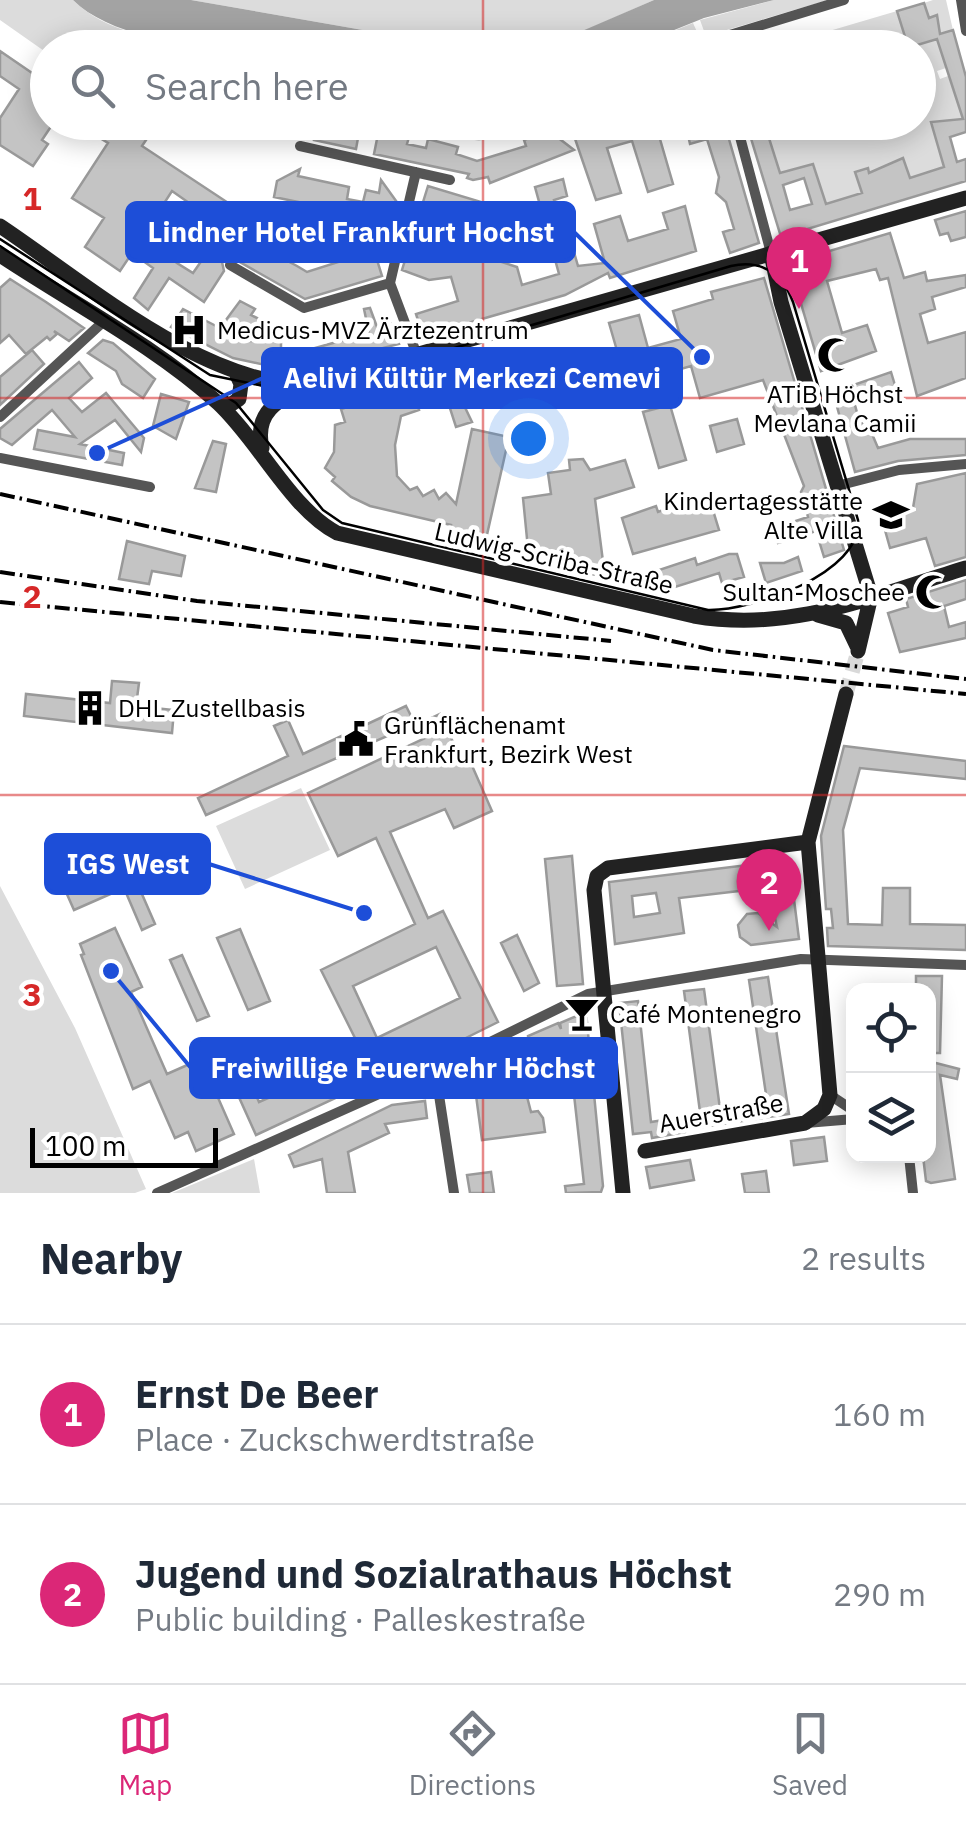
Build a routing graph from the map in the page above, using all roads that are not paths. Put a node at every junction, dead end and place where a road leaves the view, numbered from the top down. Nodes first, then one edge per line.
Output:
1 (844, 0) edge
2 (961, 0) edge
3 (757, 30) edge
4 (966, 32) edge
5 (741, 140) edge
6 (300, 146) dead end
7 (416, 172) junction
8 (450, 180) dead end
9 (966, 198) edge
10 (0, 226) edge
11 (771, 253) junction
12 (3, 262) edge
13 (230, 265) dead end
14 (390, 283) junction
15 (103, 322) junction
16 (417, 356) junction
17 (236, 373) junction
18 (310, 385) junction
19 (219, 404) junction
20 (0, 417) edge
21 (262, 450) junction
22 (0, 458) edge
23 (966, 464) edge
24 (838, 486) junction
25 (150, 487) dead end
26 (966, 568) edge
27 (871, 596) junction
28 (809, 615) junction
29 (846, 694) tunnel mouth
30 (808, 842) junction
31 (815, 958) junction
32 (966, 965) edge
33 (604, 991) junction
34 (435, 1069) junction
35 (830, 1095) junction
36 (846, 1106) edge
37 (846, 1120) edge
38 (618, 1123) junction
39 (806, 1123) junction
40 (644, 1151) junction
41 (909, 1163) edge
42 (623, 1190) edge
43 (157, 1193) edge
44 (454, 1193) edge
45 (913, 1193) edge

1 - 3 street
2 - 4 street
5 - 11 street
6 - 7 street
7 - 8 street
7 - 14 street
9 - 11 main road
10 - 17 main road
11 - 16 main road
11 - 24 main road
12 - 15 main road, Ludwig-Scriba-Straße
13 - 14 street
14 - 16 street
15 - 19 main road, Ludwig-Scriba-Straße
15 - 20 street
16 - 18 main road
17 - 18 main road
17 - 19 main road
18 - 21 main road
19 - 21 main road, Ludwig-Scriba-Straße
21 - 28 main road, Ludwig-Scriba-Straße
22 - 25 street
23 - 24 street
24 - 27 main road
26 - 27 main road, Ludwig-Scriba-Straße
27 - 28 main road, Ludwig-Scriba-Straße
27 - 28 main road
29 - 30 main road
30 - 31 main road
30 - 33 main road
31 - 32 street
31 - 33 street
31 - 35 main road
33 - 34 street
33 - 38 main road
34 - 43 street
34 - 44 street
35 - 36 street
35 - 39 main road, Auerstraße
37 - 39 street, Auerstraße
38 - 40 main road
38 - 42 main road
39 - 40 main road, Auerstraße
40 - 42 main road
41 - 45 street

